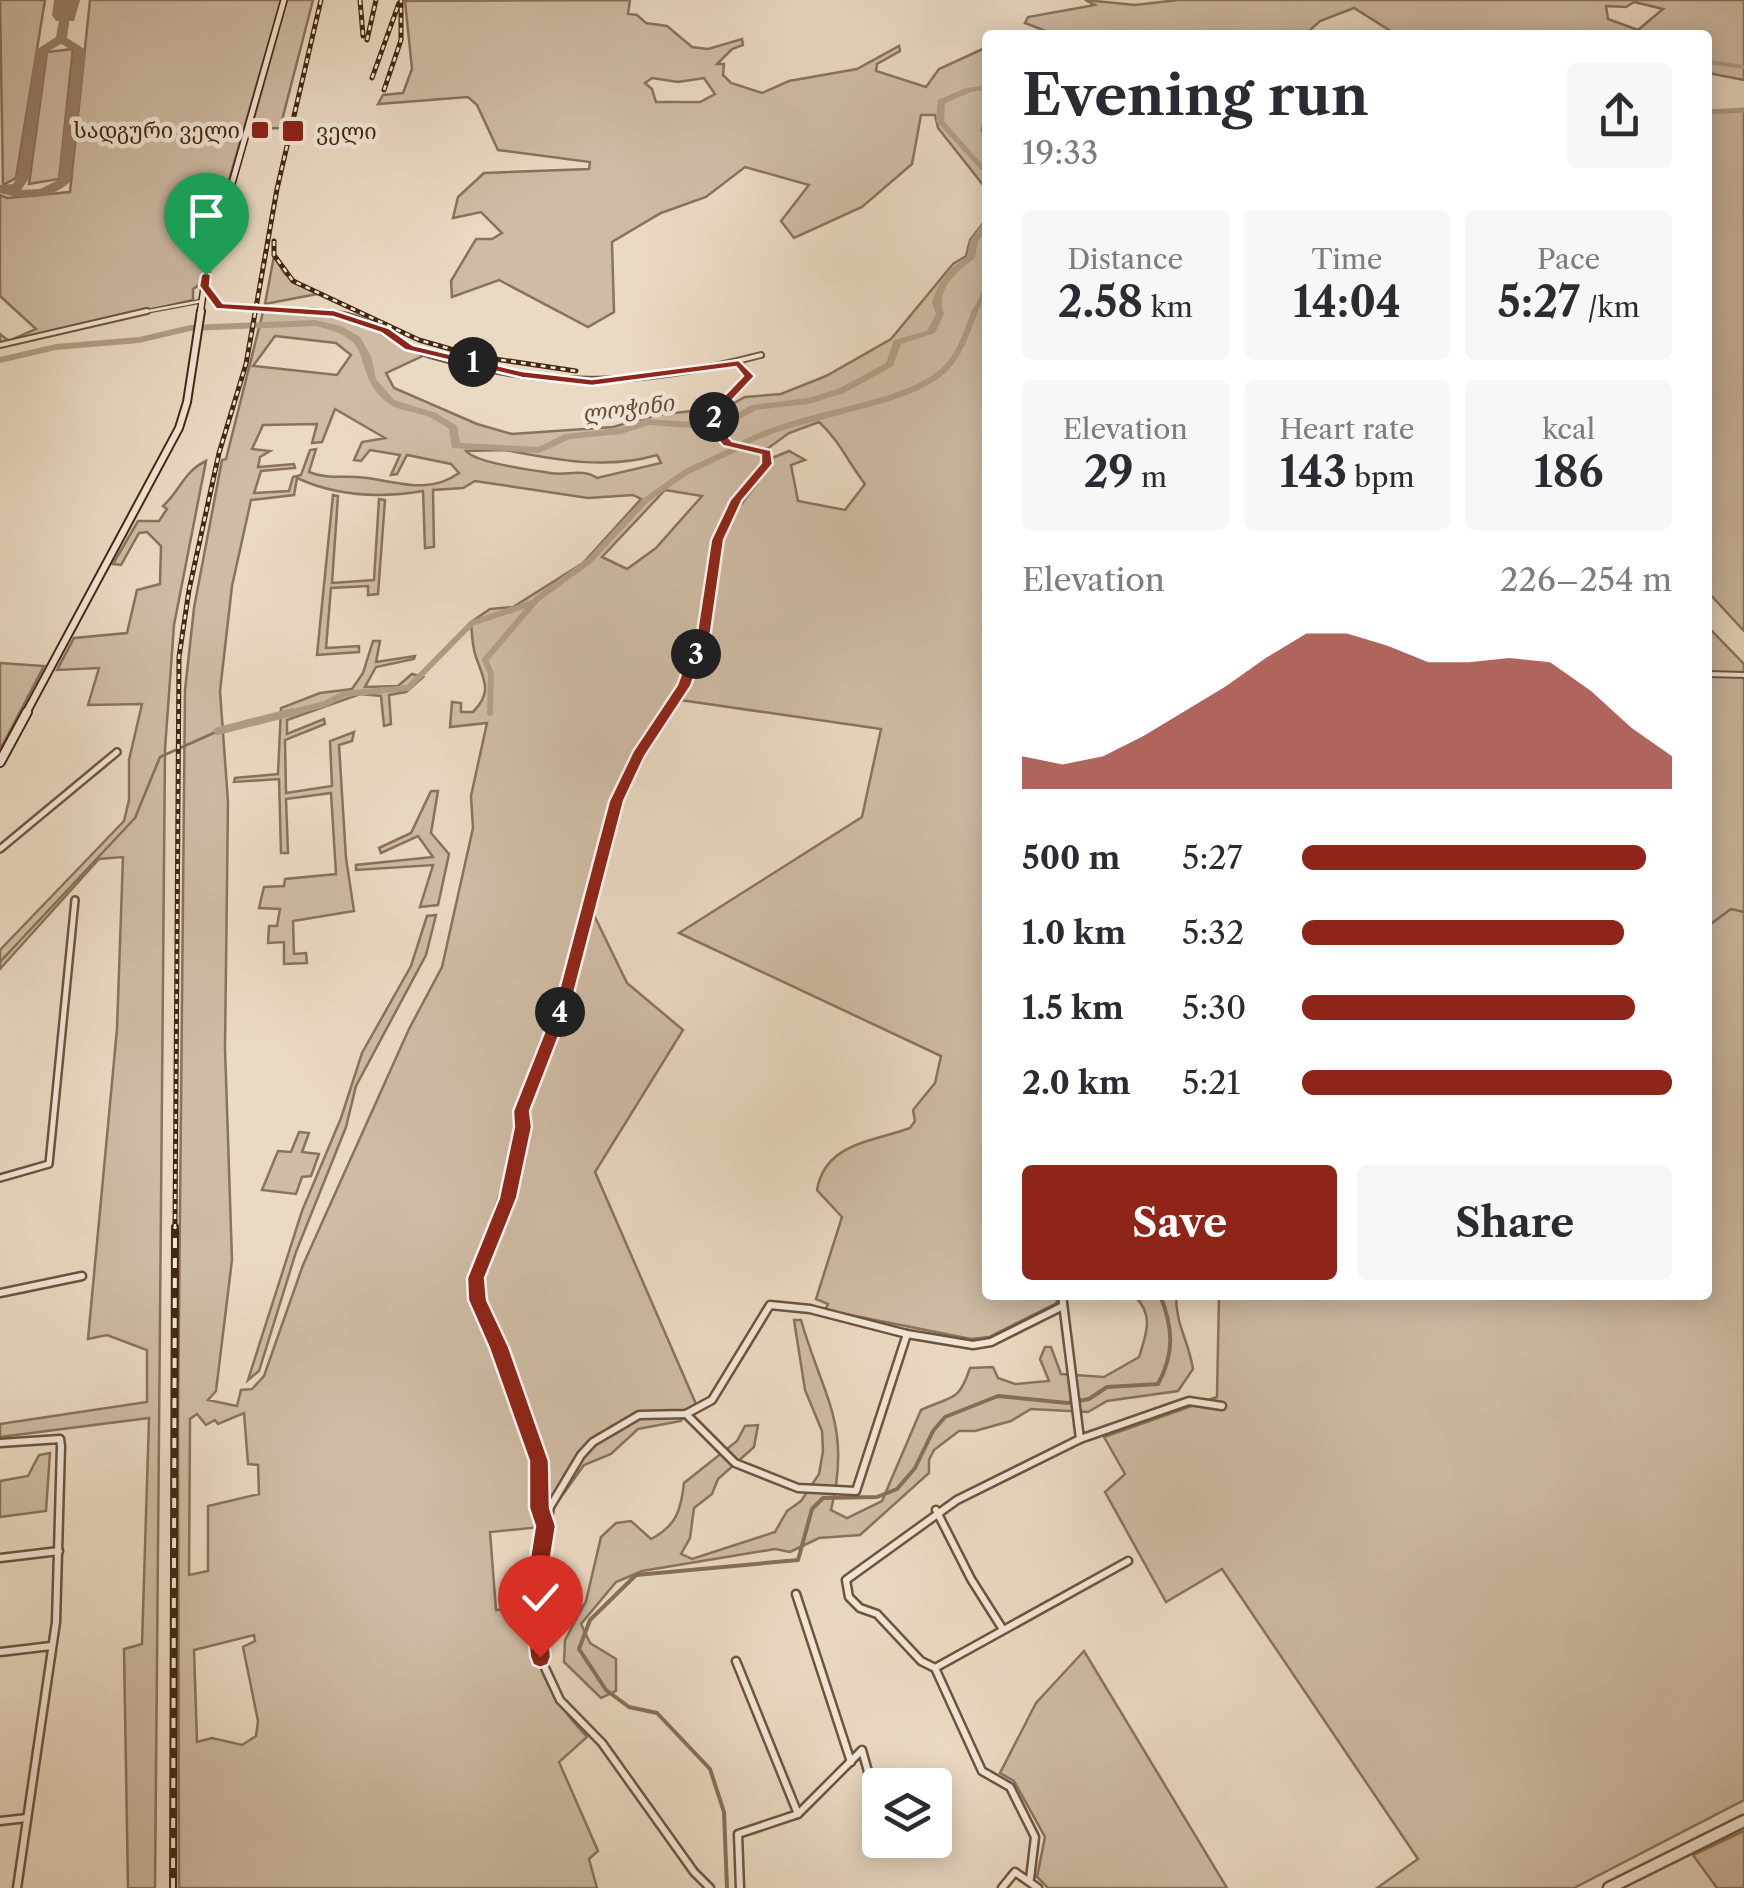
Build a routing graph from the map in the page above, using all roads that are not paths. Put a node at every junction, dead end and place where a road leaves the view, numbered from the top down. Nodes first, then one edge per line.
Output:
1 (284, 0) edge
2 (205, 286) junction
3 (202, 304) junction
4 (0, 345) edge
5 (761, 354) dead end
6 (739, 363) junction
7 (1712, 674) edge
8 (1744, 675) edge
9 (116, 752) dead end
10 (0, 762) edge
11 (0, 849) edge
12 (75, 900) dead end
13 (0, 1178) edge
14 (82, 1276) dead end
15 (0, 1293) edge
16 (1062, 1300) edge
17 (1063, 1306) junction
18 (907, 1334) junction
19 (1222, 1406) dead end
20 (686, 1414) junction
21 (1080, 1439) junction
22 (0, 1443) edge
23 (936, 1510) junction
24 (545, 1526) junction
25 (59, 1550) junction
26 (0, 1558) edge
27 (1128, 1561) dead end
28 (796, 1594) dead end
29 (1002, 1628) junction
30 (52, 1646) junction
31 (0, 1652) edge
32 (736, 1661) dead end
33 (935, 1668) junction
34 (851, 1762) junction
35 (867, 1768) edge
36 (798, 1814) junction
37 (26, 1818) junction
38 (0, 1820) edge
39 (1744, 1821) edge
40 (1030, 1879) junction
41 (17, 1888) edge
42 (710, 1888) edge
43 (740, 1888) edge
44 (1002, 1888) edge
45 (1038, 1888) edge
46 (1609, 1888) edge

1 - 2 main road
2 - 3 main road
2 - 6 street
3 - 4 street
3 - 10 main road
5 - 6 street
6 - 24 street
7 - 8 street
9 - 11 street
12 - 13 street
14 - 15 street
16 - 17 street
17 - 18 street
17 - 21 street
18 - 20 street
18 - 20 street
19 - 21 street
20 - 24 street
21 - 23 street
22 - 25 street
23 - 29 street
23 - 33 street
24 - 42 street
25 - 26 street
25 - 30 street
27 - 29 street
28 - 34 street
29 - 33 street
30 - 31 street
30 - 37 street
32 - 36 street
33 - 40 street
34 - 35 street
34 - 36 street
36 - 43 street
37 - 38 street
37 - 41 street
39 - 46 main road
40 - 44 street
40 - 45 street

